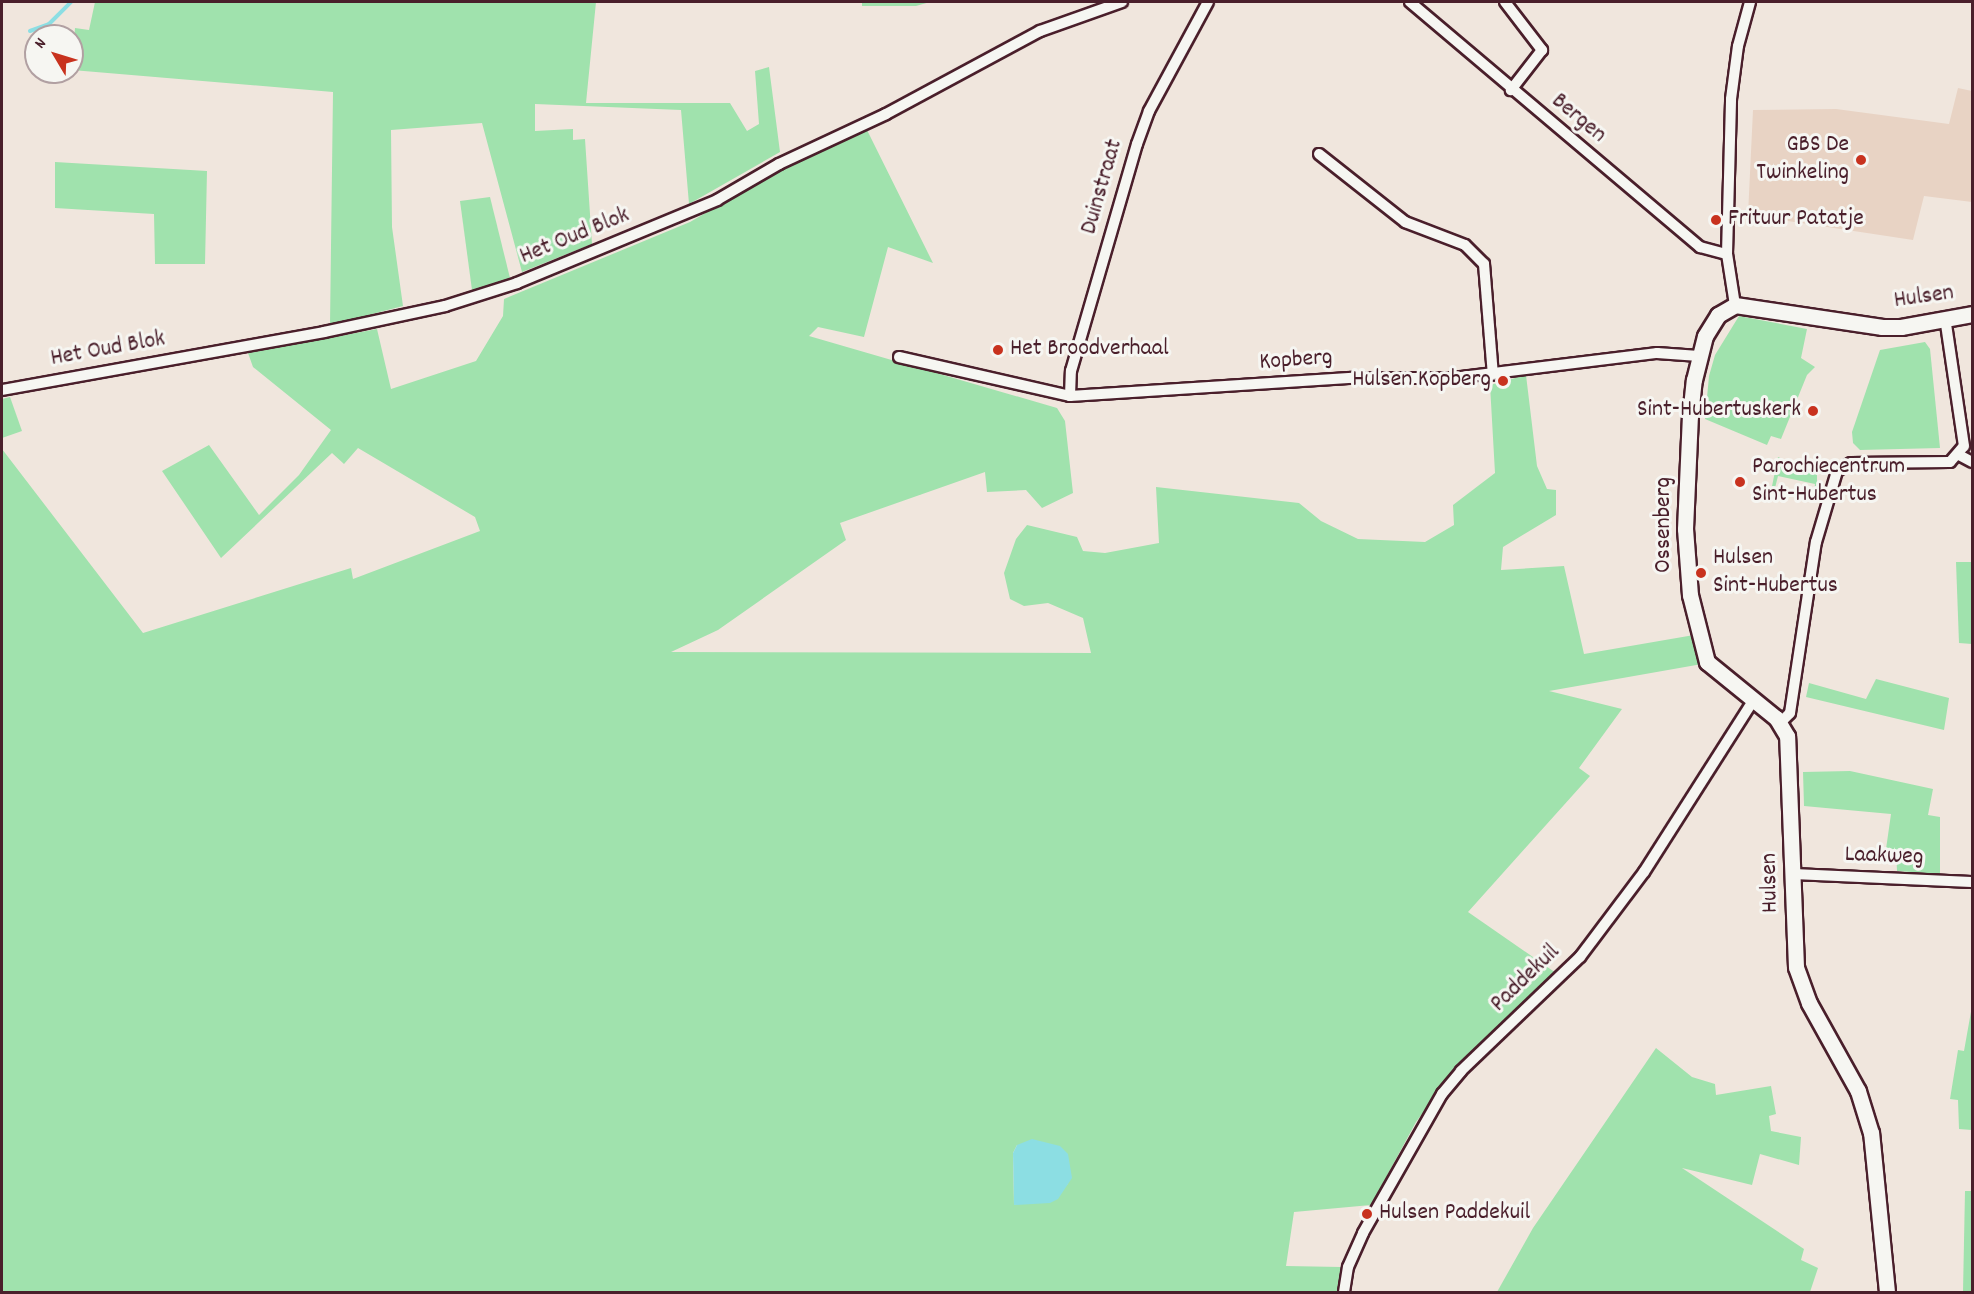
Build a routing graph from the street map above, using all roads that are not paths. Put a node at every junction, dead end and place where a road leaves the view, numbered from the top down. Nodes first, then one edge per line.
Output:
1 (1122, 2) edge
2 (1208, 2) edge
3 (1410, 2) edge
4 (1504, 2) edge
5 (1750, 2) edge
6 (1511, 90) junction
7 (1319, 154) dead end
8 (1727, 254) junction
9 (1735, 304) junction
10 (1972, 314) edge
11 (1945, 318) junction
12 (1699, 356) junction
13 (899, 357) dead end
14 (1493, 375) junction
15 (2, 390) edge
16 (1071, 396) junction
17 (1959, 455) junction
18 (1972, 462) edge
19 (1753, 701) junction
20 (1780, 723) junction
21 (1793, 874) junction
22 (1972, 882) edge
23 (1344, 1293) edge
24 (1887, 1293) edge

1 - 15 street, Het Oud Blok
2 - 16 street, Duinstraat
3 - 6 street, Bergen
4 - 6 street
5 - 8 street
6 - 8 street, Bergen
7 - 14 street
8 - 9 street
9 - 11 street, Hulsen
9 - 12 street, Ossenberg
10 - 11 street, Hulsen
11 - 17 street
12 - 14 street, Kopberg
12 - 19 street, Ossenberg
13 - 16 street, Kopberg
14 - 16 street, Kopberg
17 - 18 street
17 - 20 street
19 - 20 street, Ossenberg
19 - 23 street, Paddekuil
20 - 21 street, Hulsen
21 - 22 street, Laakweg
21 - 24 street, Hulsen

